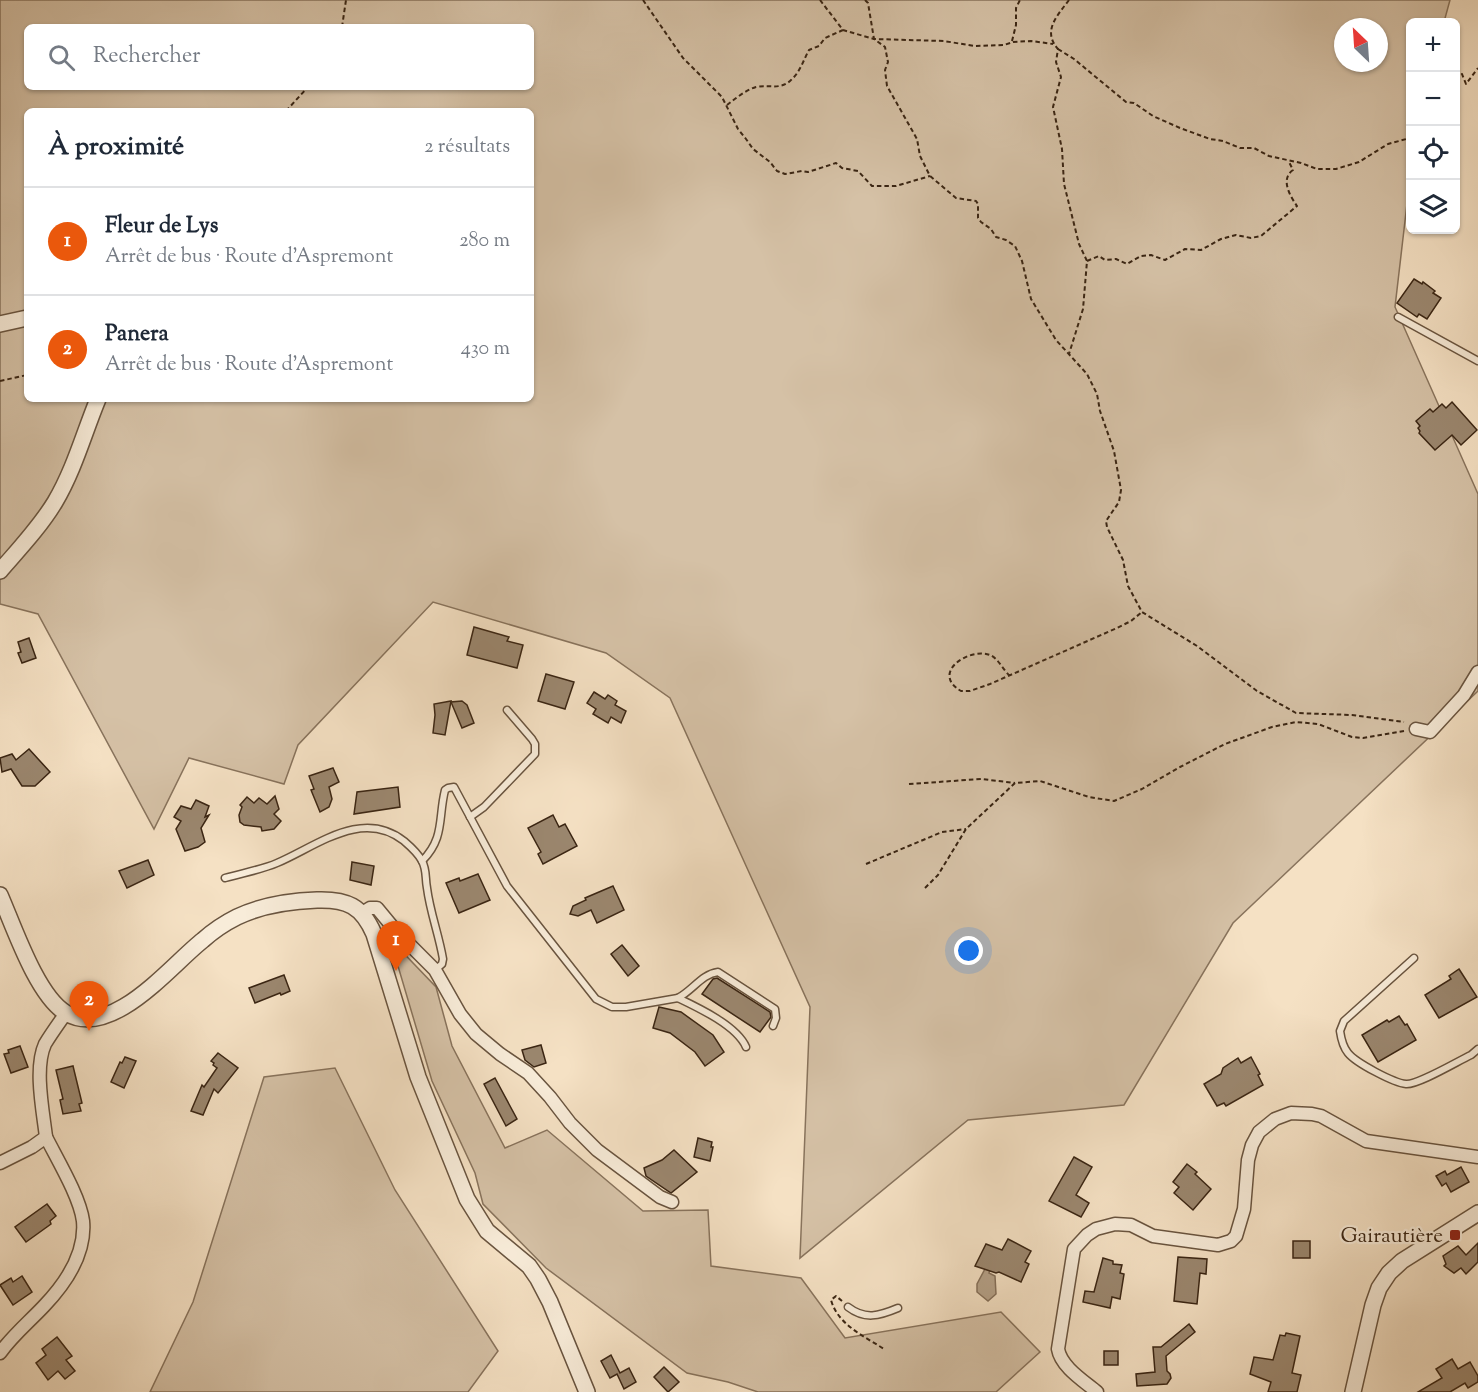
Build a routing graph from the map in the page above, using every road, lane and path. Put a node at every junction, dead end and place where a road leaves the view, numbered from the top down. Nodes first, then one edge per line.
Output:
1 (345, 0) edge
2 (643, 0) edge
3 (820, 0) edge
4 (865, 0) edge
5 (1020, 0) edge
6 (1069, 0) edge
7 (342, 24) edge
8 (843, 30) junction
9 (874, 39) junction
10 (1012, 42) junction
11 (1053, 44) junction
12 (1058, 49) junction
13 (1478, 68) edge
14 (1460, 76) edge
15 (305, 90) edge
16 (727, 105) junction
17 (289, 108) edge
18 (1406, 139) edge
19 (1288, 162) junction
20 (930, 176) junction
21 (1087, 261) junction
22 (1398, 316) dead end
23 (24, 319) edge
24 (0, 324) edge
25 (1070, 354) junction
26 (1478, 361) edge
27 (24, 376) edge
28 (0, 381) edge
29 (97, 402) edge
30 (0, 571) edge
31 (1142, 612) junction
32 (1478, 672) edge
33 (1010, 676) junction
34 (507, 710) dead end
35 (1411, 726) junction
36 (1015, 783) junction
37 (909, 784) dead end
38 (470, 817) junction
39 (966, 829) junction
40 (422, 861) junction
41 (866, 864) dead end
42 (225, 878) dead end
43 (925, 888) dead end
44 (0, 895) edge
45 (362, 913) junction
46 (1414, 958) dead end
47 (435, 970) junction
48 (678, 998) junction
49 (66, 1013) junction
50 (773, 1026) dead end
51 (746, 1047) dead end
52 (1478, 1049) edge
53 (46, 1137) junction
54 (1478, 1157) edge
55 (0, 1163) edge
56 (672, 1202) dead end
57 (1478, 1213) edge
58 (848, 1307) dead end
59 (898, 1308) dead end
60 (0, 1353) edge
61 (587, 1392) edge
62 (1097, 1392) edge
63 (1353, 1392) edge

1 - 7 path
2 - 16 path
3 - 8 path
4 - 9 path
5 - 10 path
6 - 11 path
8 - 9 path
8 - 16 path
9 - 10 path
9 - 20 path
10 - 11 path
11 - 12 path
12 - 19 path
12 - 21 path
13 - 14 path
15 - 17 path
16 - 20 path
18 - 19 path
19 - 21 path
20 - 25 path
21 - 25 path
22 - 26 lane
23 - 24 street
25 - 31 path
27 - 28 path
29 - 30 street
31 - 33 path
31 - 35 path
32 - 35 street
33 - 33 path
34 - 38 lane
35 - 36 path
36 - 37 path
36 - 39 path
38 - 40 lane
38 - 48 lane
39 - 41 path
39 - 43 path
40 - 42 lane
40 - 47 lane
44 - 49 street
45 - 47 street
45 - 49 street
45 - 61 street
46 - 52 lane
47 - 56 street
48 - 50 lane
48 - 51 lane
49 - 53 street
53 - 55 street
53 - 60 street
54 - 62 street
57 - 63 street
58 - 59 lane

